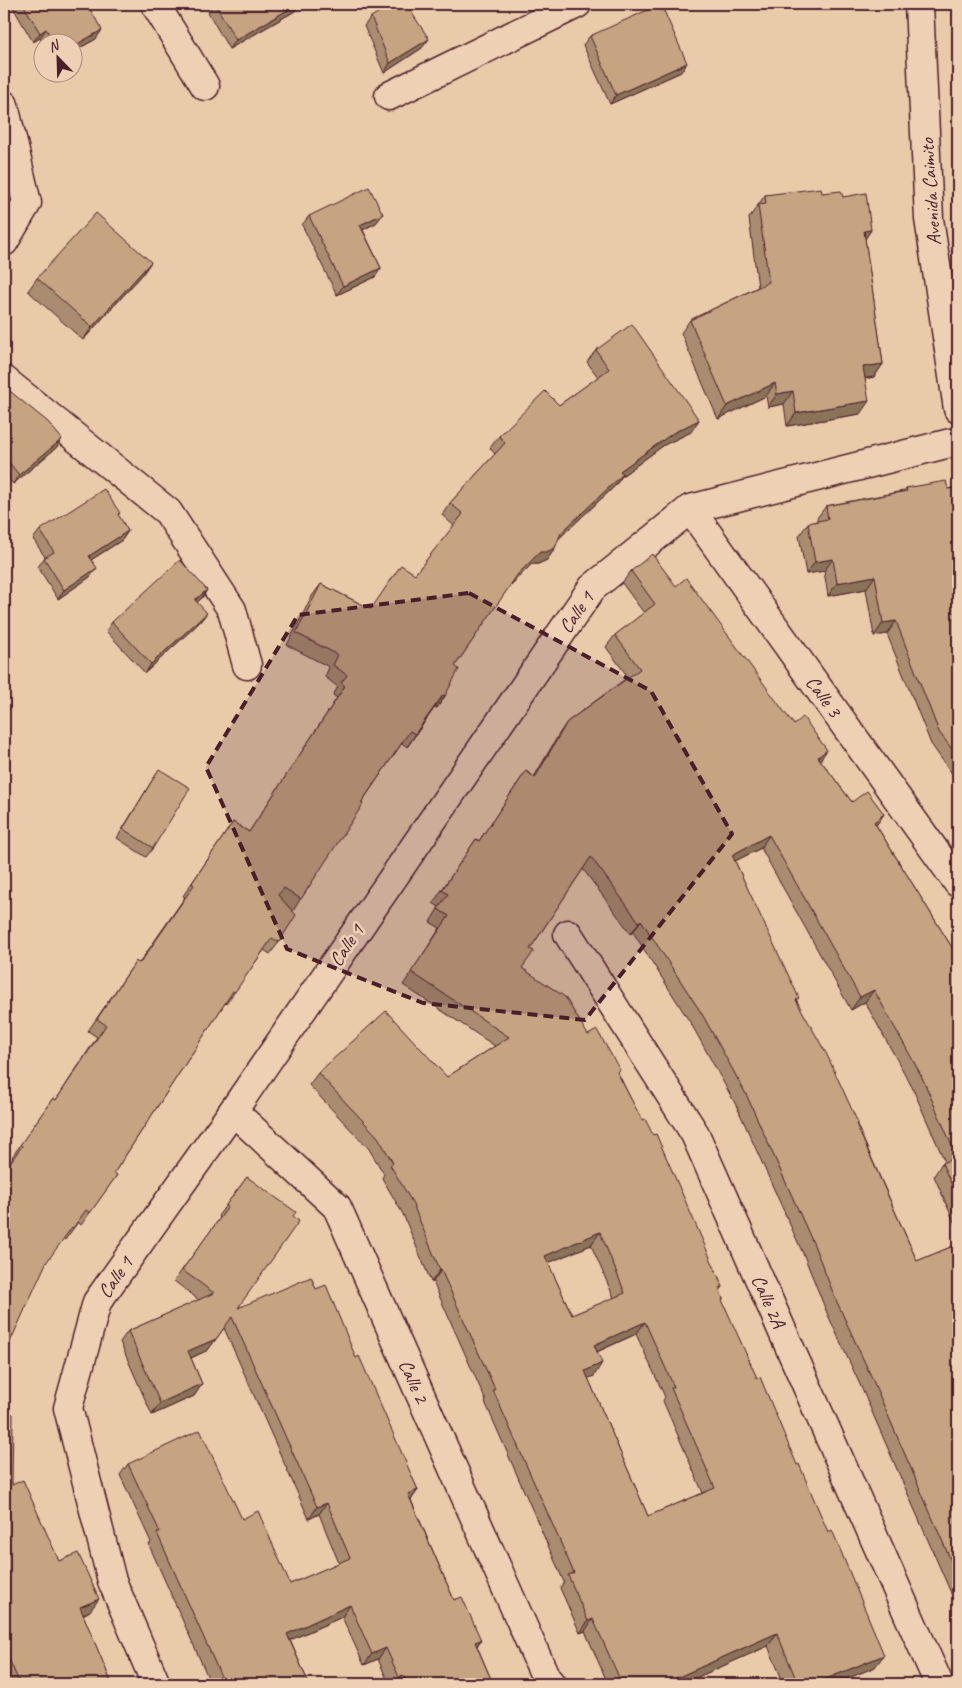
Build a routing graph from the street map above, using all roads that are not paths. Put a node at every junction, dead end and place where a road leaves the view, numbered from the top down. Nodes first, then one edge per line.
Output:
1 (155, 4) edge
2 (577, 4) edge
3 (919, 4) edge
4 (205, 86) dead end
5 (389, 96) dead end
6 (4, 105) edge
7 (4, 242) edge
8 (4, 380) edge
9 (958, 409) edge
10 (958, 440) edge
11 (690, 509) junction
12 (247, 665) dead end
13 (958, 883) edge
14 (568, 934) dead end
15 (233, 1111) junction
16 (156, 1684) edge
17 (551, 1684) edge
18 (938, 1684) edge

1 - 4 street
2 - 5 street
3 - 9 street, Avenida Caimito
6 - 7 street
8 - 12 street
10 - 11 street, Calle 1
11 - 13 street, Calle 3
11 - 15 street, Calle 1
14 - 18 street, Calle 2A
15 - 16 street, Calle 1
15 - 17 street, Calle 2

